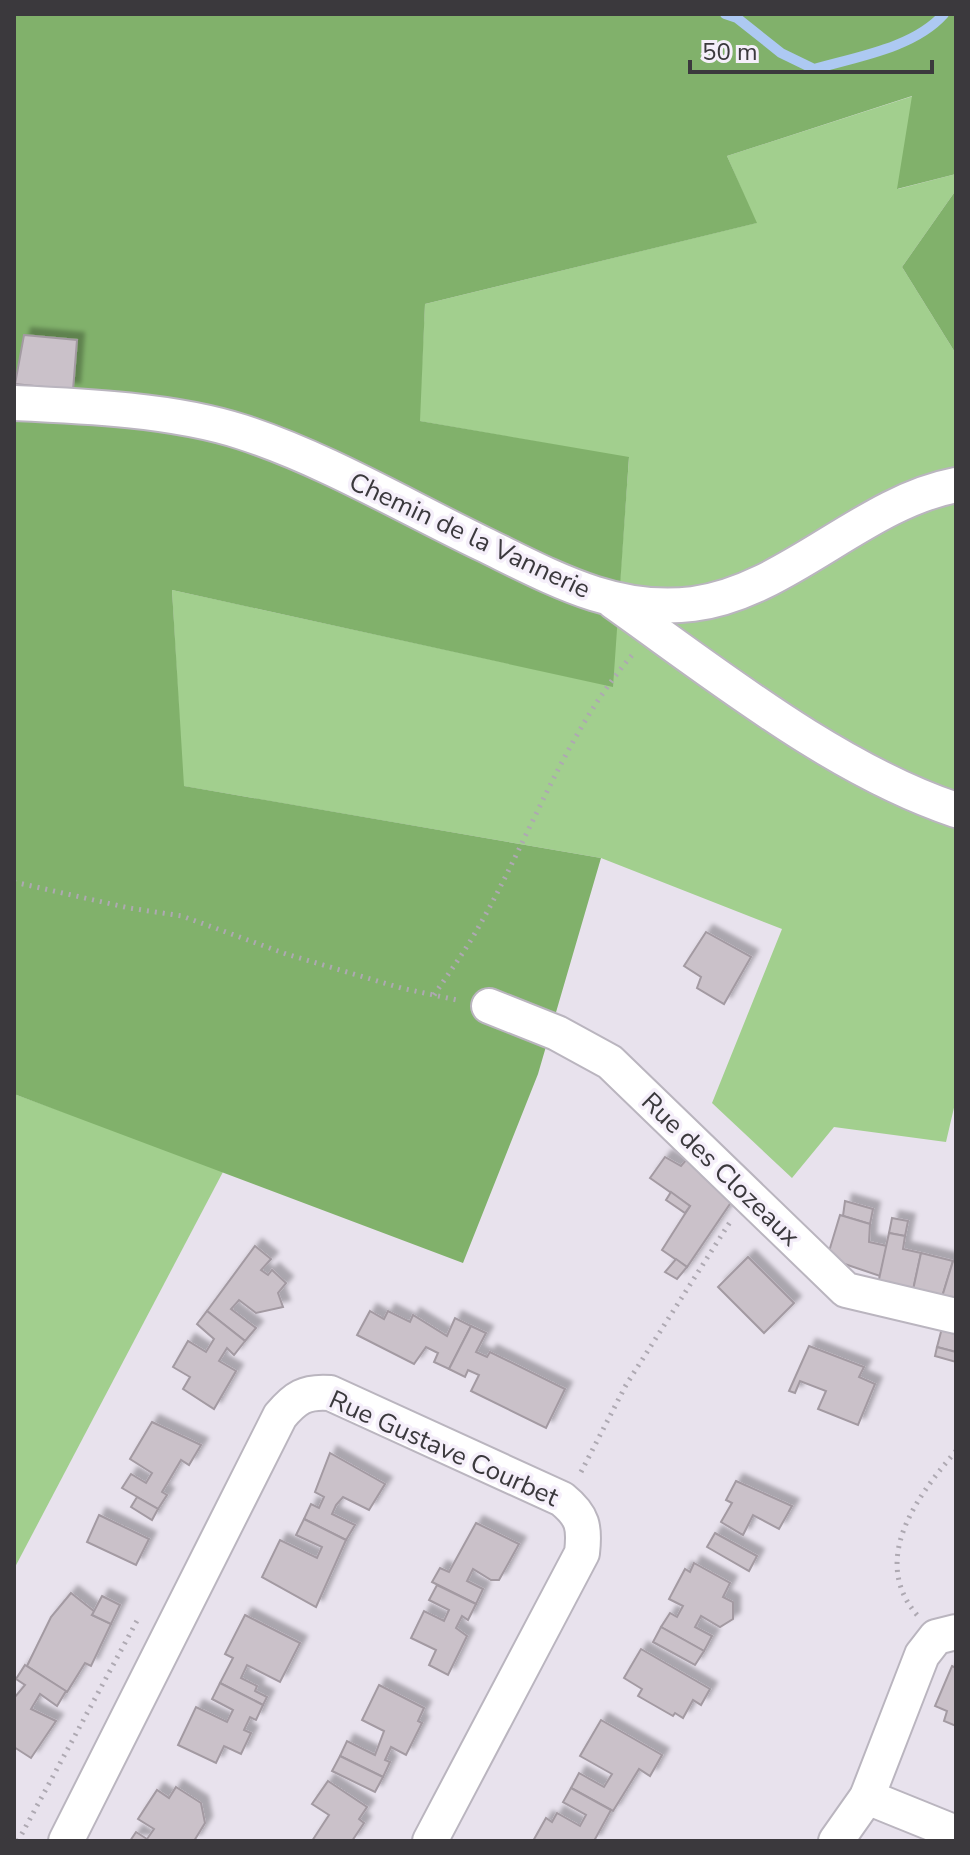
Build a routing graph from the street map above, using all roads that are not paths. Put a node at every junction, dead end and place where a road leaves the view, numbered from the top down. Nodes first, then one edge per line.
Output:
1 (14, 403) edge
2 (956, 485) edge
3 (610, 599) junction
4 (956, 810) edge
5 (489, 1006) road end
6 (956, 1316) edge
7 (946, 1634) edge
8 (867, 1797) junction
9 (956, 1833) edge
10 (66, 1841) edge
11 (430, 1841) edge
12 (836, 1841) edge

1 - 3 street, Chemin de la Vannerie
2 - 3 street, Chemin de la Vannerie
3 - 4 street
5 - 6 street, Rue des Clozeaux
7 - 8 street
8 - 9 street
8 - 12 street
10 - 11 street, Rue Gustave Courbet

